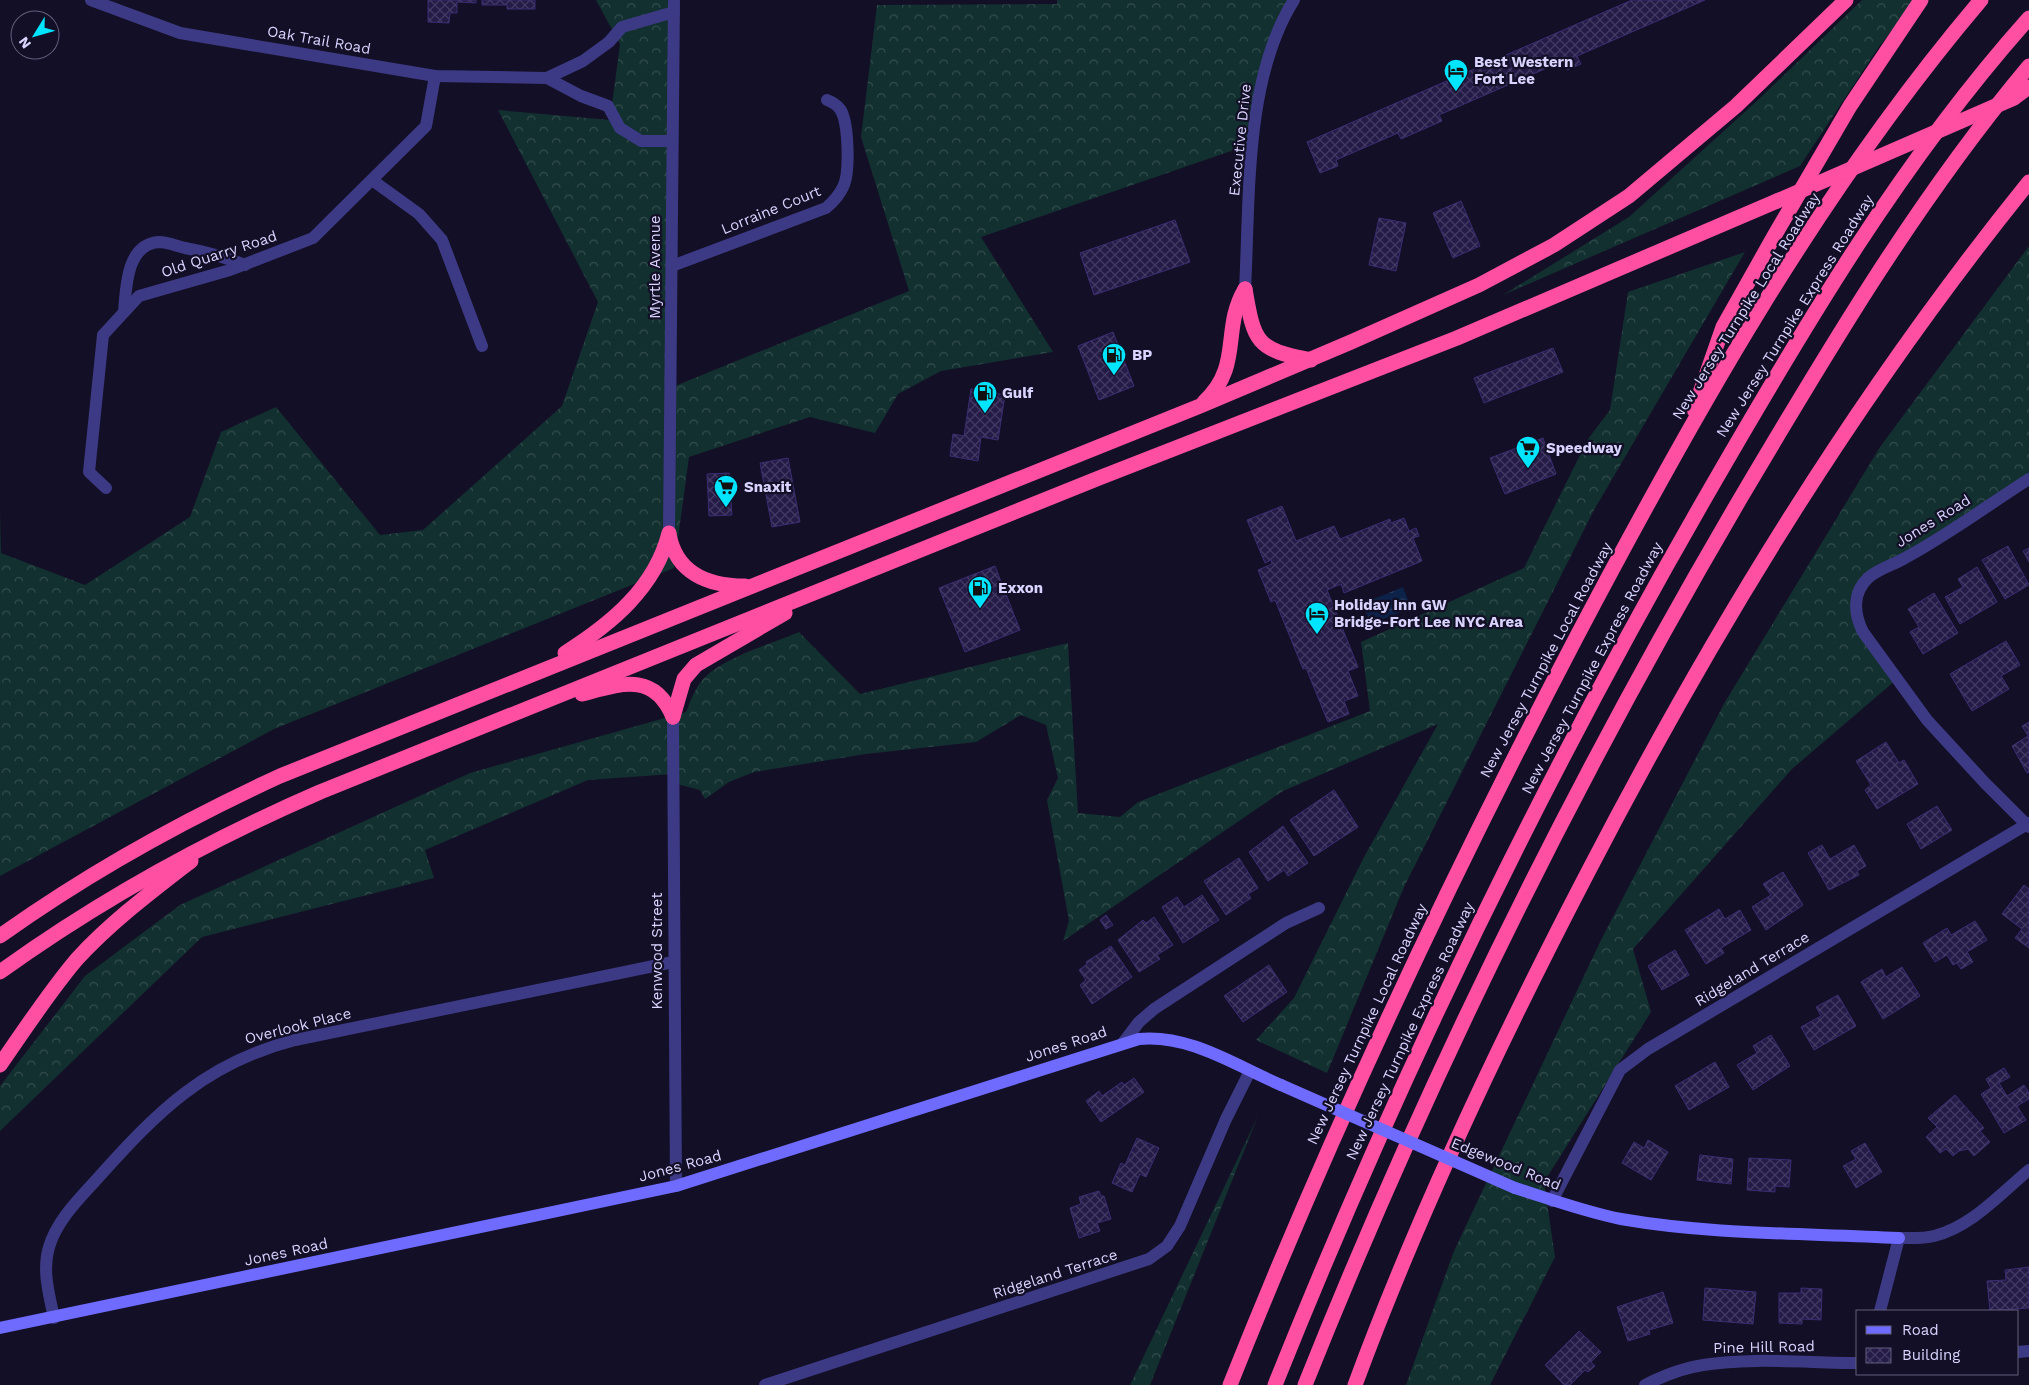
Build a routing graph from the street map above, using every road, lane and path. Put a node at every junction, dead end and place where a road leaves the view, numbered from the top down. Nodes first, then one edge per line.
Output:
1 (91, 0) edge
2 (1294, 0) edge
3 (1846, 0) edge
4 (1921, 0) edge
5 (1980, 0) edge
6 (674, 6) edge
7 (2029, 18) edge
8 (2029, 66) edge
9 (435, 76) junction
10 (547, 78) junction
11 (2029, 87) edge
12 (2029, 92) edge
13 (2014, 98) junction
14 (827, 100) dead end
15 (672, 141) junction
16 (372, 180) junction
17 (2029, 182) edge
18 (245, 265) junction
19 (672, 266) junction
20 (1245, 289) junction
21 (124, 312) junction
22 (482, 346) dead end
23 (1311, 360) junction
24 (1200, 406) junction
25 (1681, 446) junction
26 (2029, 479) edge
27 (106, 488) dead end
28 (669, 534) junction
29 (839, 583) junction
30 (751, 586) junction
31 (508, 683) junction
32 (514, 713) junction
33 (673, 717) junction
34 (2028, 825) edge
35 (224, 836) junction
36 (1319, 908) dead end
37 (0, 936) edge
38 (673, 962) junction
39 (0, 972) edge
40 (1123, 1043) junction
41 (0, 1065) edge
42 (1250, 1071) junction
43 (2029, 1170) edge
44 (676, 1186) junction
45 (1552, 1201) junction
46 (1899, 1238) junction
47 (1880, 1310) edge
48 (54, 1318) junction
49 (0, 1328) edge
50 (1856, 1363) edge
51 (765, 1385) edge
52 (1230, 1385) edge
53 (1275, 1385) edge
54 (1305, 1385) edge
55 (1355, 1385) edge
56 (1645, 1385) edge

1 - 9 street, Oak Trail Road
2 - 20 street, Executive Drive
3 - 23 highway
4 - 25 highway
5 - 25 highway, New Jersey Turnpike Local Roadway
6 - 10 street
6 - 15 street, Myrtle Avenue
7 - 53 highway, New Jersey Turnpike Express Roadway
8 - 54 highway
9 - 10 street, Oak Trail Road
9 - 16 street, Old Quarry Road
10 - 15 street
11 - 13 highway
12 - 13 highway
13 - 29 highway, bridge
14 - 19 street, Lorraine Court
15 - 19 street, Myrtle Avenue
16 - 18 street, Old Quarry Road
16 - 22 street
17 - 55 highway
18 - 21 street, Old Quarry Road
18 - 21 street
19 - 28 street, Myrtle Avenue
20 - 23 highway
20 - 24 highway
21 - 27 street, Old Quarry Road
23 - 24 highway
24 - 30 highway
25 - 52 highway, New Jersey Turnpike Local Roadway
26 - 34 street, Jones Road
28 - 30 highway
28 - 31 highway
29 - 32 highway
29 - 33 highway
30 - 31 highway
31 - 37 highway
32 - 33 highway
32 - 35 highway
33 - 38 street, Kenwood Street
34 - 45 street, Ridgeland Terrace
35 - 39 highway
35 - 41 highway
36 - 40 street, Jones Road
38 - 44 street, Kenwood Street
38 - 48 street, Overlook Place
40 - 42 street, Edgewood Road
40 - 44 street, Jones Road
42 - 45 street, Edgewood Road, bridge
42 - 51 street, Ridgeland Terrace
43 - 46 street
44 - 48 street, Jones Road
45 - 46 street, Edgewood Road
46 - 47 street
48 - 49 street, Jones Road
50 - 56 street, Pine Hill Road

